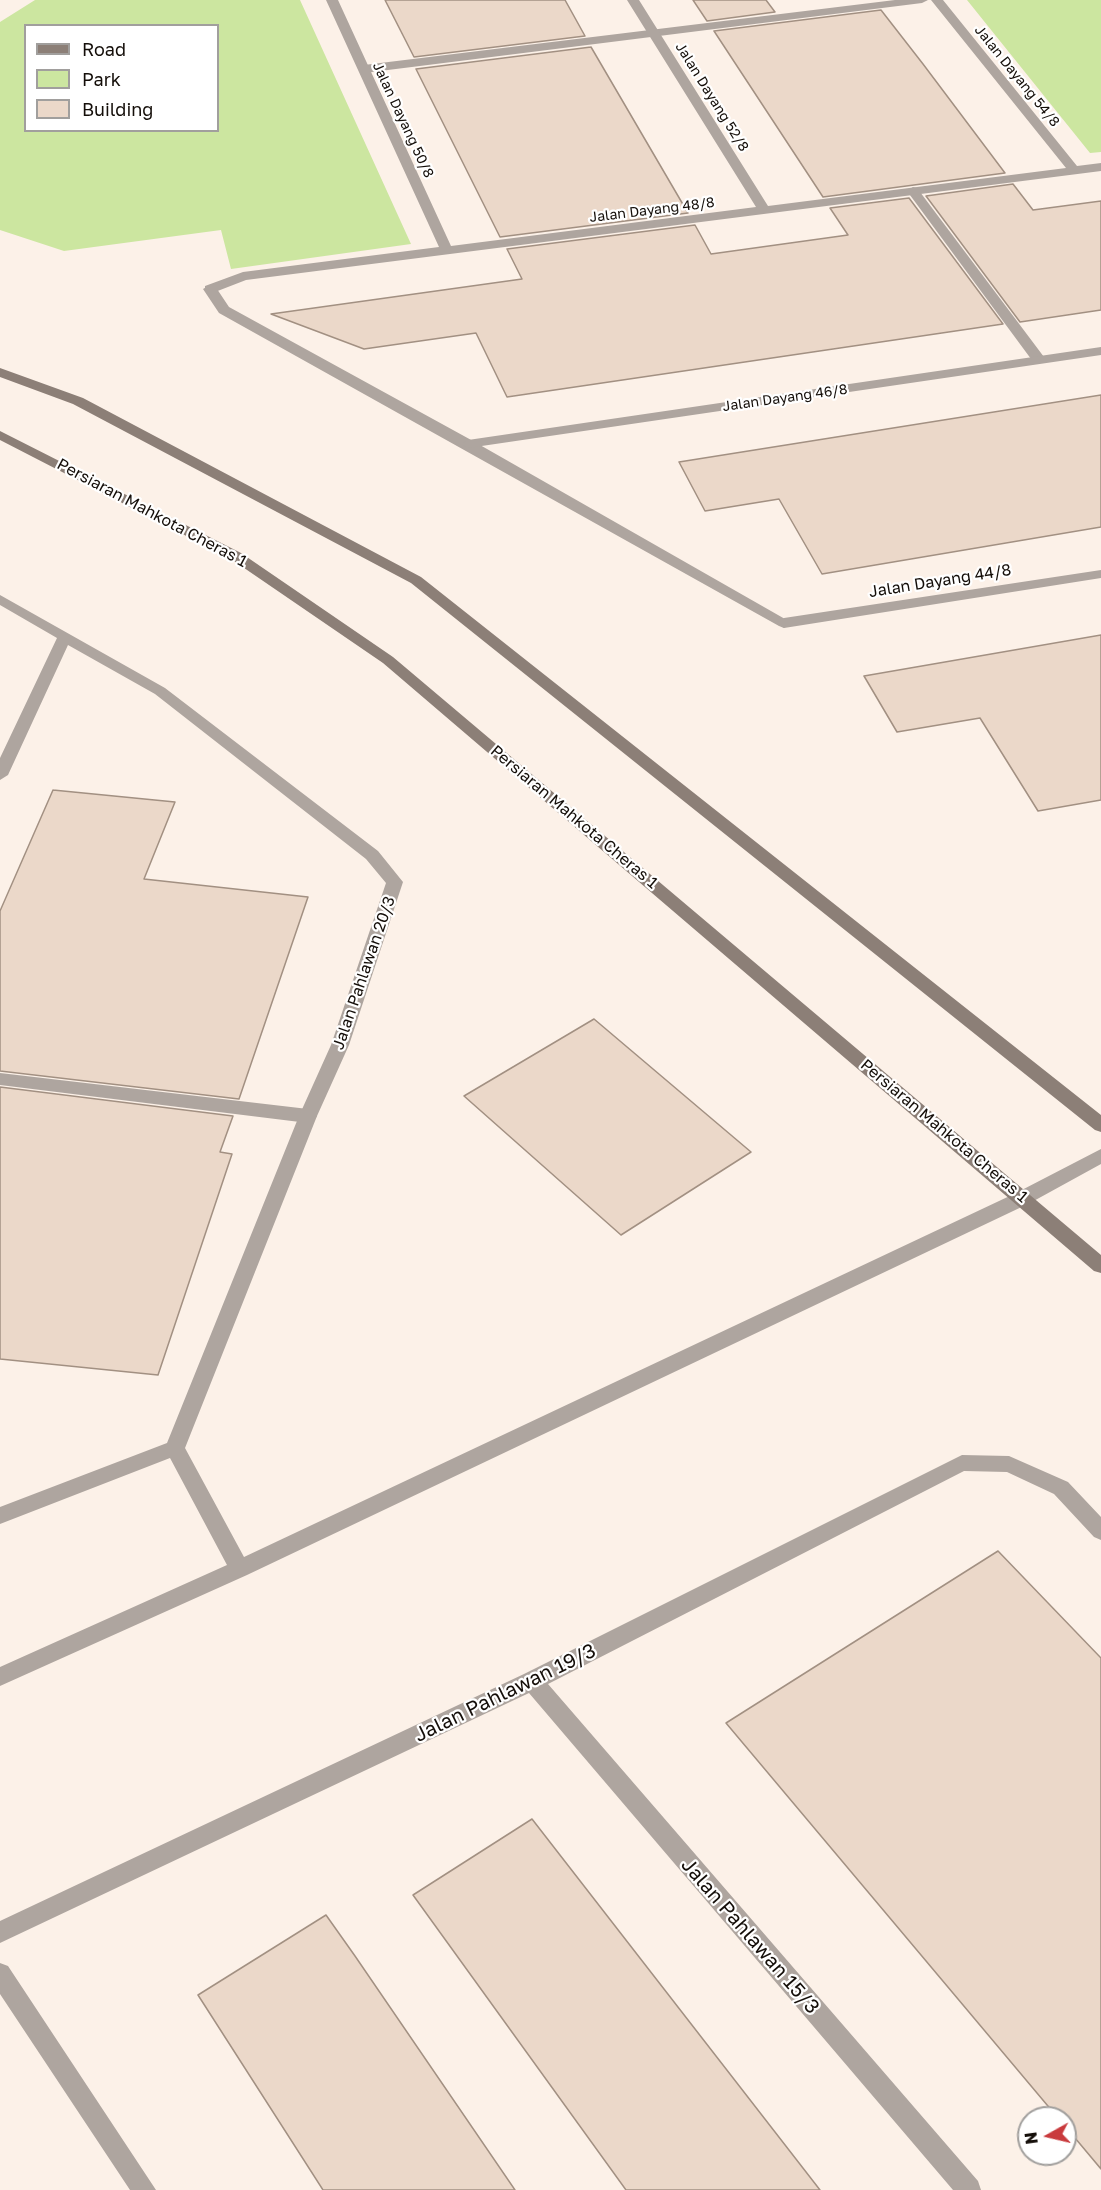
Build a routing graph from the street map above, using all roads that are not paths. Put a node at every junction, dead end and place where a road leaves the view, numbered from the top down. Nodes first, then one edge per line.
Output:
1 (332, 0) edge
2 (633, 0) edge
3 (922, 0) edge
4 (937, 0) edge
5 (654, 32) junction
6 (364, 69) junction
7 (1101, 167) edge
8 (1074, 170) junction
9 (913, 191) junction
10 (765, 211) junction
11 (448, 252) junction
12 (1101, 351) edge
13 (1039, 360) junction
14 (0, 372) edge
15 (0, 435) edge
16 (468, 444) junction
17 (1101, 574) edge
18 (0, 599) edge
19 (64, 638) junction
20 (0, 775) edge
21 (0, 1079) edge
22 (308, 1116) junction
23 (1101, 1125) edge
24 (1101, 1156) edge
25 (1023, 1198) junction
26 (1101, 1266) edge
27 (176, 1448) junction
28 (0, 1516) edge
29 (1101, 1531) edge
30 (240, 1569) junction
31 (0, 1677) edge
32 (532, 1681) junction
33 (0, 1932) edge
34 (0, 1974) edge
35 (144, 2190) edge
36 (969, 2190) edge

1 - 6 street, Jalan Dayang 50/8
2 - 5 street, Jalan Dayang 52/8
3 - 5 street
4 - 8 street, Jalan Dayang 54/8
5 - 6 street
5 - 10 street, Jalan Dayang 52/8
6 - 11 street, Jalan Dayang 50/8
7 - 8 street, Jalan Dayang 48/8
8 - 9 street, Jalan Dayang 48/8
9 - 10 street, Jalan Dayang 48/8
9 - 13 street
10 - 11 street, Jalan Dayang 48/8
11 - 16 street, Jalan Dayang 48/8
12 - 13 street, Jalan Dayang 46/8
13 - 16 street, Jalan Dayang 46/8
14 - 23 main road
15 - 25 main road, Persiaran Mahkota Cheras 1
16 - 17 street, Jalan Dayang 44/8
18 - 19 street, Jalan Pahlawan 20/3
19 - 20 street
19 - 22 street, Jalan Pahlawan 20/3
21 - 22 street
22 - 27 street, Jalan Pahlawan 20/3
24 - 25 street
25 - 26 main road, Persiaran Mahkota Cheras 1
25 - 30 street
27 - 28 street
27 - 30 street
29 - 32 street, Jalan Pahlawan 19/3
30 - 31 street
32 - 33 street, Jalan Pahlawan 19/3
32 - 36 street, Jalan Pahlawan 15/3
34 - 35 street

